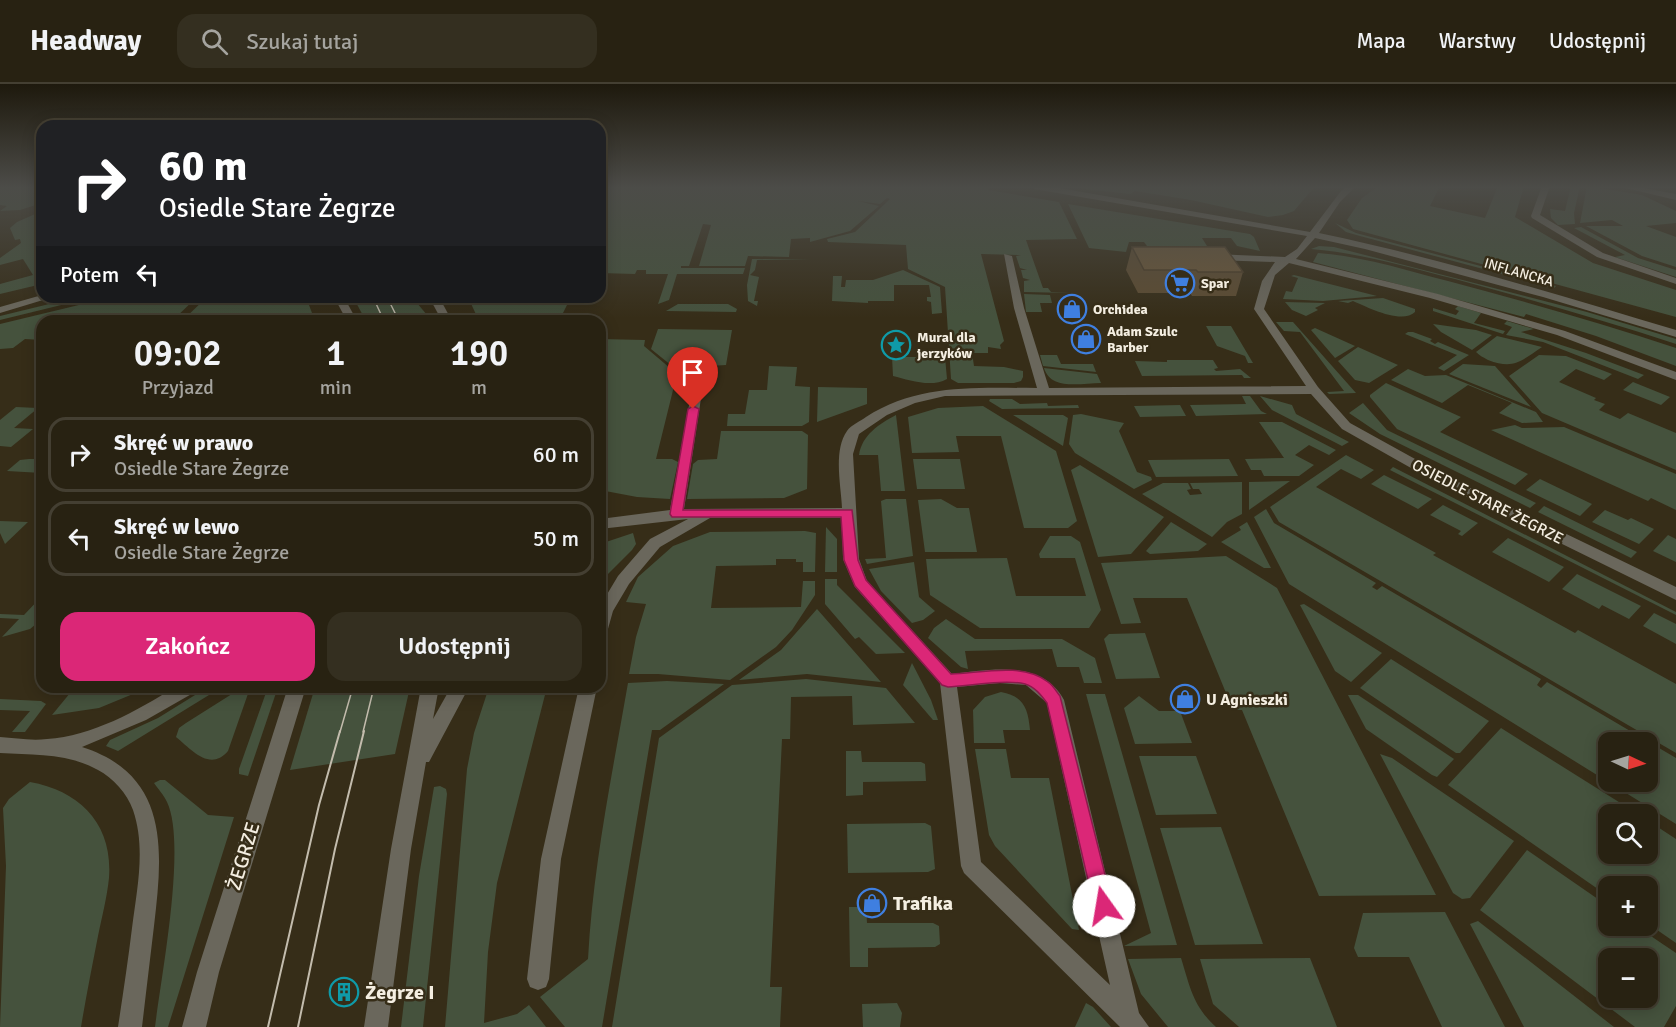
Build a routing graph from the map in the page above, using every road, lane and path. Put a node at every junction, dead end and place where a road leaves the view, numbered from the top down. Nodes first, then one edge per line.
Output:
1 (1289, 230) edge
2 (1315, 230) edge
3 (1558, 230) edge
4 (1312, 234) junction
5 (1007, 256) dead end
6 (1202, 257) edge
7 (1289, 260) junction
8 (1676, 281) edge
9 (36, 301) edge
10 (0, 310) edge
11 (1676, 334) edge
12 (1676, 376) edge
13 (1314, 390) junction
14 (1044, 391) junction
15 (696, 392) dead end
16 (847, 513) junction
17 (606, 514) edge
18 (676, 514) junction
19 (707, 514) junction
20 (628, 519) junction
21 (606, 523) edge
22 (1676, 594) edge
23 (606, 609) edge
24 (948, 681) junction
25 (178, 693) edge
26 (295, 693) edge
27 (429, 693) edge
28 (457, 693) edge
29 (587, 693) edge
30 (0, 745) edge
31 (49, 747) junction
32 (414, 769) junction
33 (538, 979) dead end
34 (1133, 1023) edge
35 (130, 1027) edge
36 (194, 1027) edge
37 (376, 1027) edge

1 - 4 street, INFLANCKA
2 - 4 street, OSIEDLE STARE ŻEGRZE
3 - 8 street
4 - 7 street, OSIEDLE STARE ŻEGRZE
4 - 11 street, INFLANCKA
5 - 14 street
6 - 7 street
7 - 12 street
7 - 13 street, OSIEDLE STARE ŻEGRZE
9 - 10 street
13 - 14 street
13 - 22 street, OSIEDLE STARE ŻEGRZE
14 - 16 street
15 - 18 street
16 - 19 street
16 - 24 street
17 - 20 street
18 - 19 street
18 - 20 street
19 - 23 street
20 - 21 street
24 - 34 street
24 - 34 street
25 - 31 street
26 - 36 street, ŻEGRZE
27 - 32 street
28 - 32 street
29 - 33 street
30 - 31 street
31 - 35 street
32 - 37 street

